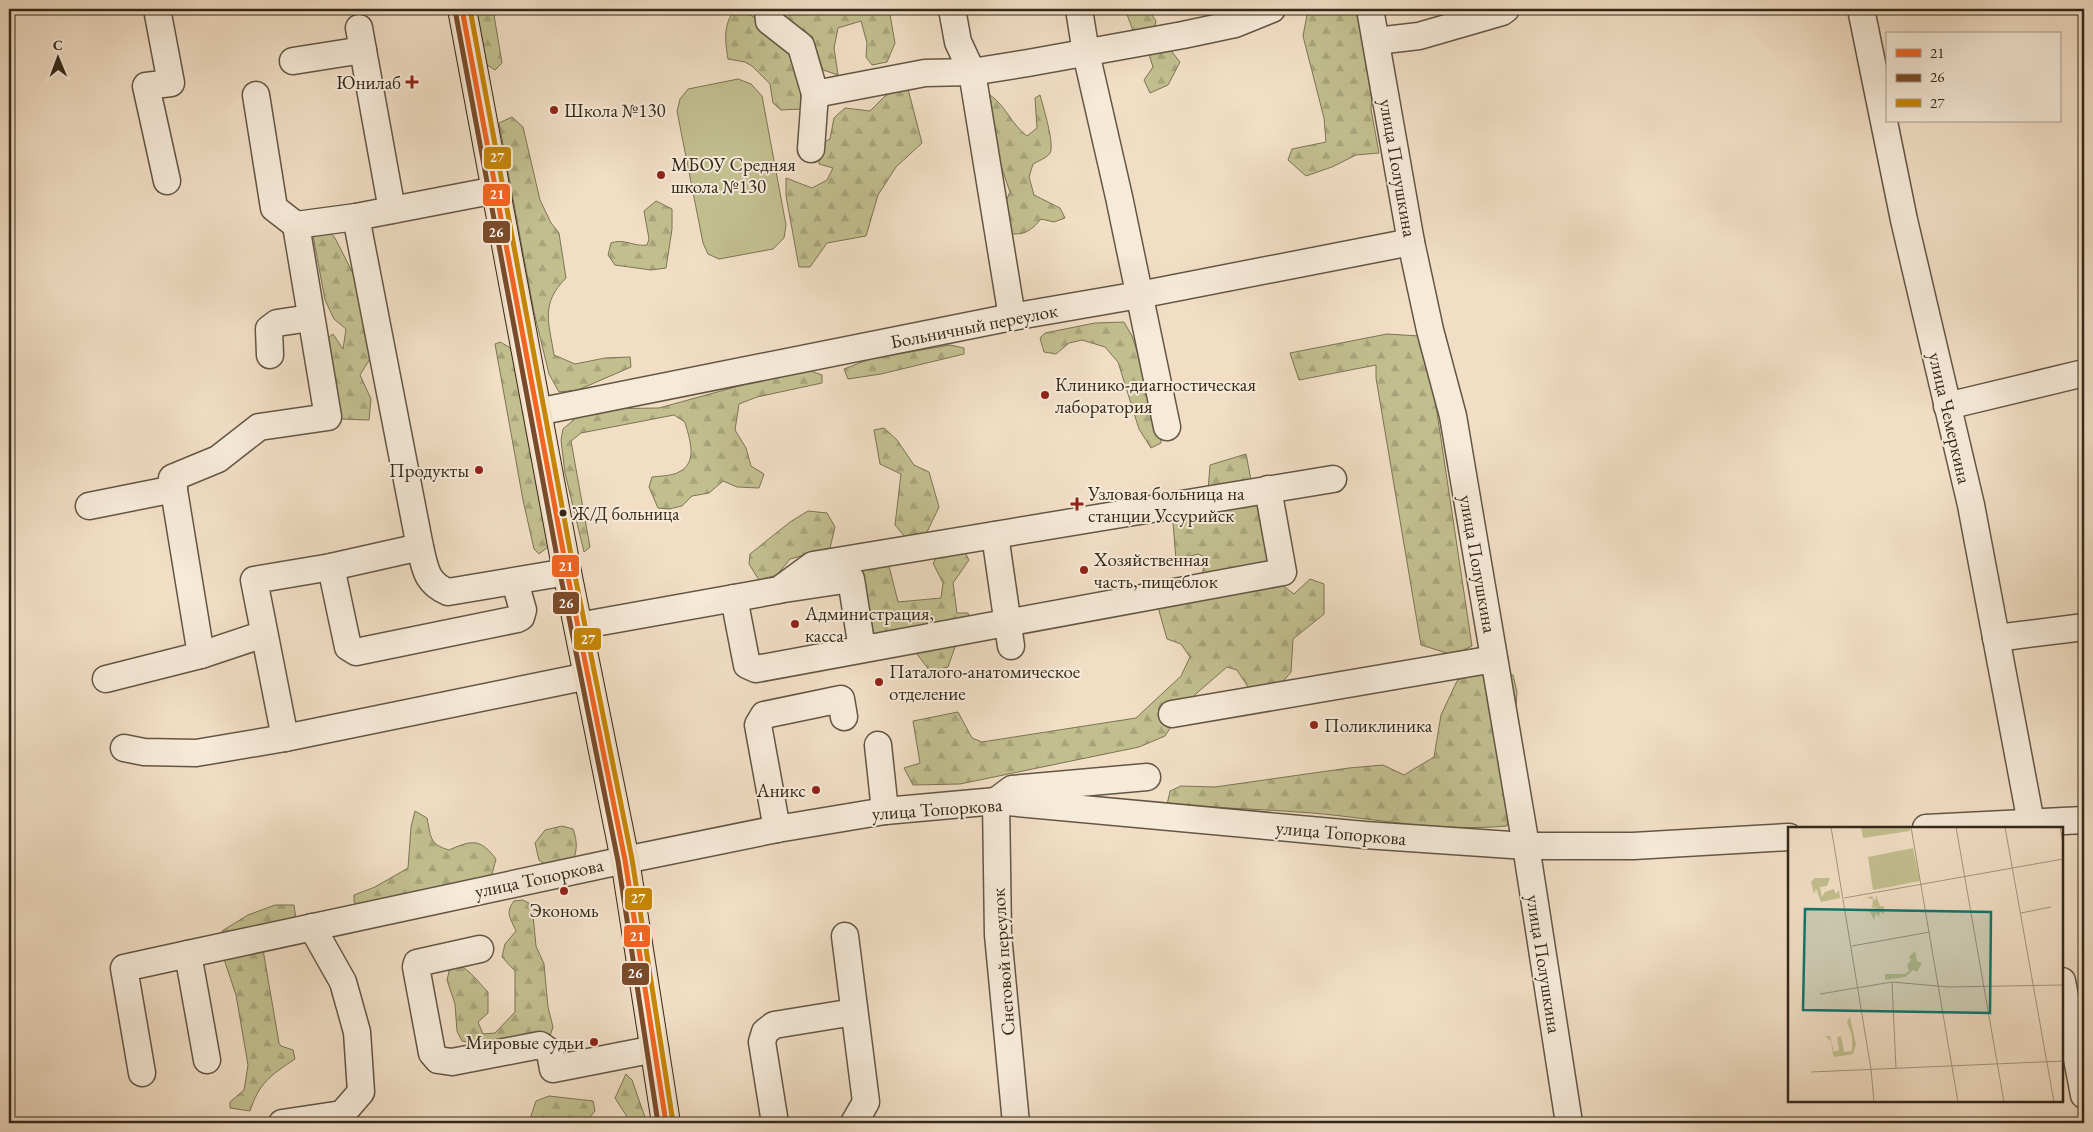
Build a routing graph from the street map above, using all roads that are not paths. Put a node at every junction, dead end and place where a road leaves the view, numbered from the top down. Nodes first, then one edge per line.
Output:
1 (157, 9) edge
2 (462, 9) edge
3 (768, 9) edge
4 (952, 9) edge
5 (1079, 9) edge
6 (1272, 9) edge
7 (1370, 9) edge
8 (1506, 9) edge
9 (1861, 9) edge
10 (1376, 41) junction
11 (1086, 53) junction
12 (292, 61) dead end
13 (972, 72) junction
14 (815, 94) junction
15 (256, 95) dead end
16 (1886, 114) edge
17 (1888, 122) edge
18 (811, 149) dead end
19 (167, 181) dead end
20 (496, 190) junction
21 (392, 210) junction
22 (356, 217) junction
23 (296, 225) junction
24 (1411, 242) junction
25 (1139, 295) junction
26 (310, 318) junction
27 (1012, 318) junction
28 (270, 355) dead end
29 (2084, 373) edge
30 (1948, 406) junction
31 (538, 412) junction
32 (1167, 427) dead end
33 (1333, 478) dead end
34 (174, 488) junction
35 (1268, 489) junction
36 (88, 506) dead end
37 (995, 535) junction
38 (420, 546) junction
39 (331, 567) junction
40 (567, 572) junction
41 (515, 582) junction
42 (779, 590) junction
43 (734, 598) junction
44 (578, 626) junction
45 (2084, 627) edge
46 (264, 634) junction
47 (1009, 634) junction
48 (1996, 638) junction
49 (862, 649) junction
50 (202, 655) junction
51 (1494, 659) junction
52 (588, 676) junction
53 (106, 679) dead end
54 (1172, 714) dead end
55 (844, 717) dead end
56 (285, 738) junction
57 (878, 745) dead end
58 (124, 748) dead end
59 (1147, 776) dead end
60 (996, 801) junction
61 (885, 810) junction
62 (2084, 820) edge
63 (2031, 825) edge
64 (1961, 827) edge
65 (777, 829) junction
66 (1788, 837) edge
67 (1526, 846) junction
68 (625, 860) junction
69 (312, 927) junction
70 (845, 936) dead end
71 (480, 949) dead end
72 (188, 954) junction
73 (2063, 985) edge
74 (854, 1012) junction
75 (655, 1049) junction
76 (207, 1060) dead end
77 (142, 1073) dead end
78 (2084, 1095) edge
79 (282, 1123) edge
80 (666, 1123) edge
81 (775, 1123) edge
82 (854, 1123) edge
83 (1016, 1123) edge
84 (1569, 1123) edge

1 - 19 street
2 - 20 main road
3 - 14 street
4 - 13 street
5 - 11 street
6 - 11 street
7 - 10 street, улица Полушкина
8 - 10 street
9 - 16 street, улица Чемеркина
10 - 24 street, улица Полушкина
11 - 13 street
11 - 25 street
12 - 21 street
13 - 14 street
13 - 27 street
14 - 18 street
15 - 23 street
17 - 30 street, улица Чемеркина
20 - 21 street
20 - 31 main road
21 - 22 street
22 - 23 street
22 - 38 street
23 - 26 street
24 - 25 street, Больничный переулок
24 - 51 street, улица Полушкина
25 - 27 street, Больничный переулок
25 - 32 street
26 - 28 street
26 - 34 street
27 - 31 street, Больничный переулок
29 - 30 street
30 - 48 street, улица Чемеркина
31 - 40 main road
33 - 35 street
34 - 36 street
34 - 50 street
35 - 37 street
35 - 47 street
37 - 42 street
37 - 47 street
38 - 39 street
38 - 41 street
39 - 41 street
39 - 46 street
40 - 41 street
40 - 44 main road
42 - 43 street
42 - 49 street
43 - 44 street
43 - 49 street
44 - 52 main road
45 - 48 street
46 - 50 street
46 - 56 street
47 - 49 street
48 - 63 street, улица Чемеркина
50 - 53 street
51 - 54 street
51 - 67 street, улица Полушкина
52 - 56 street
52 - 68 main road
55 - 65 street
56 - 58 street
57 - 61 street
59 - 60 street
60 - 61 street, улица Топоркова
60 - 67 street, улица Топоркова
60 - 83 street, Снеговой переулок
61 - 65 street, улица Топоркова
62 - 63 street
63 - 64 street
65 - 68 street, улица Топоркова
66 - 67 street, улица Топоркова
67 - 84 street, улица Полушкина
68 - 69 street, улица Топоркова
68 - 75 main road
69 - 72 street, улица Топоркова
69 - 79 street
70 - 74 street
71 - 75 street
72 - 76 street
72 - 77 street, улица Топоркова
73 - 78 street
74 - 81 street
74 - 82 street
75 - 80 main road

